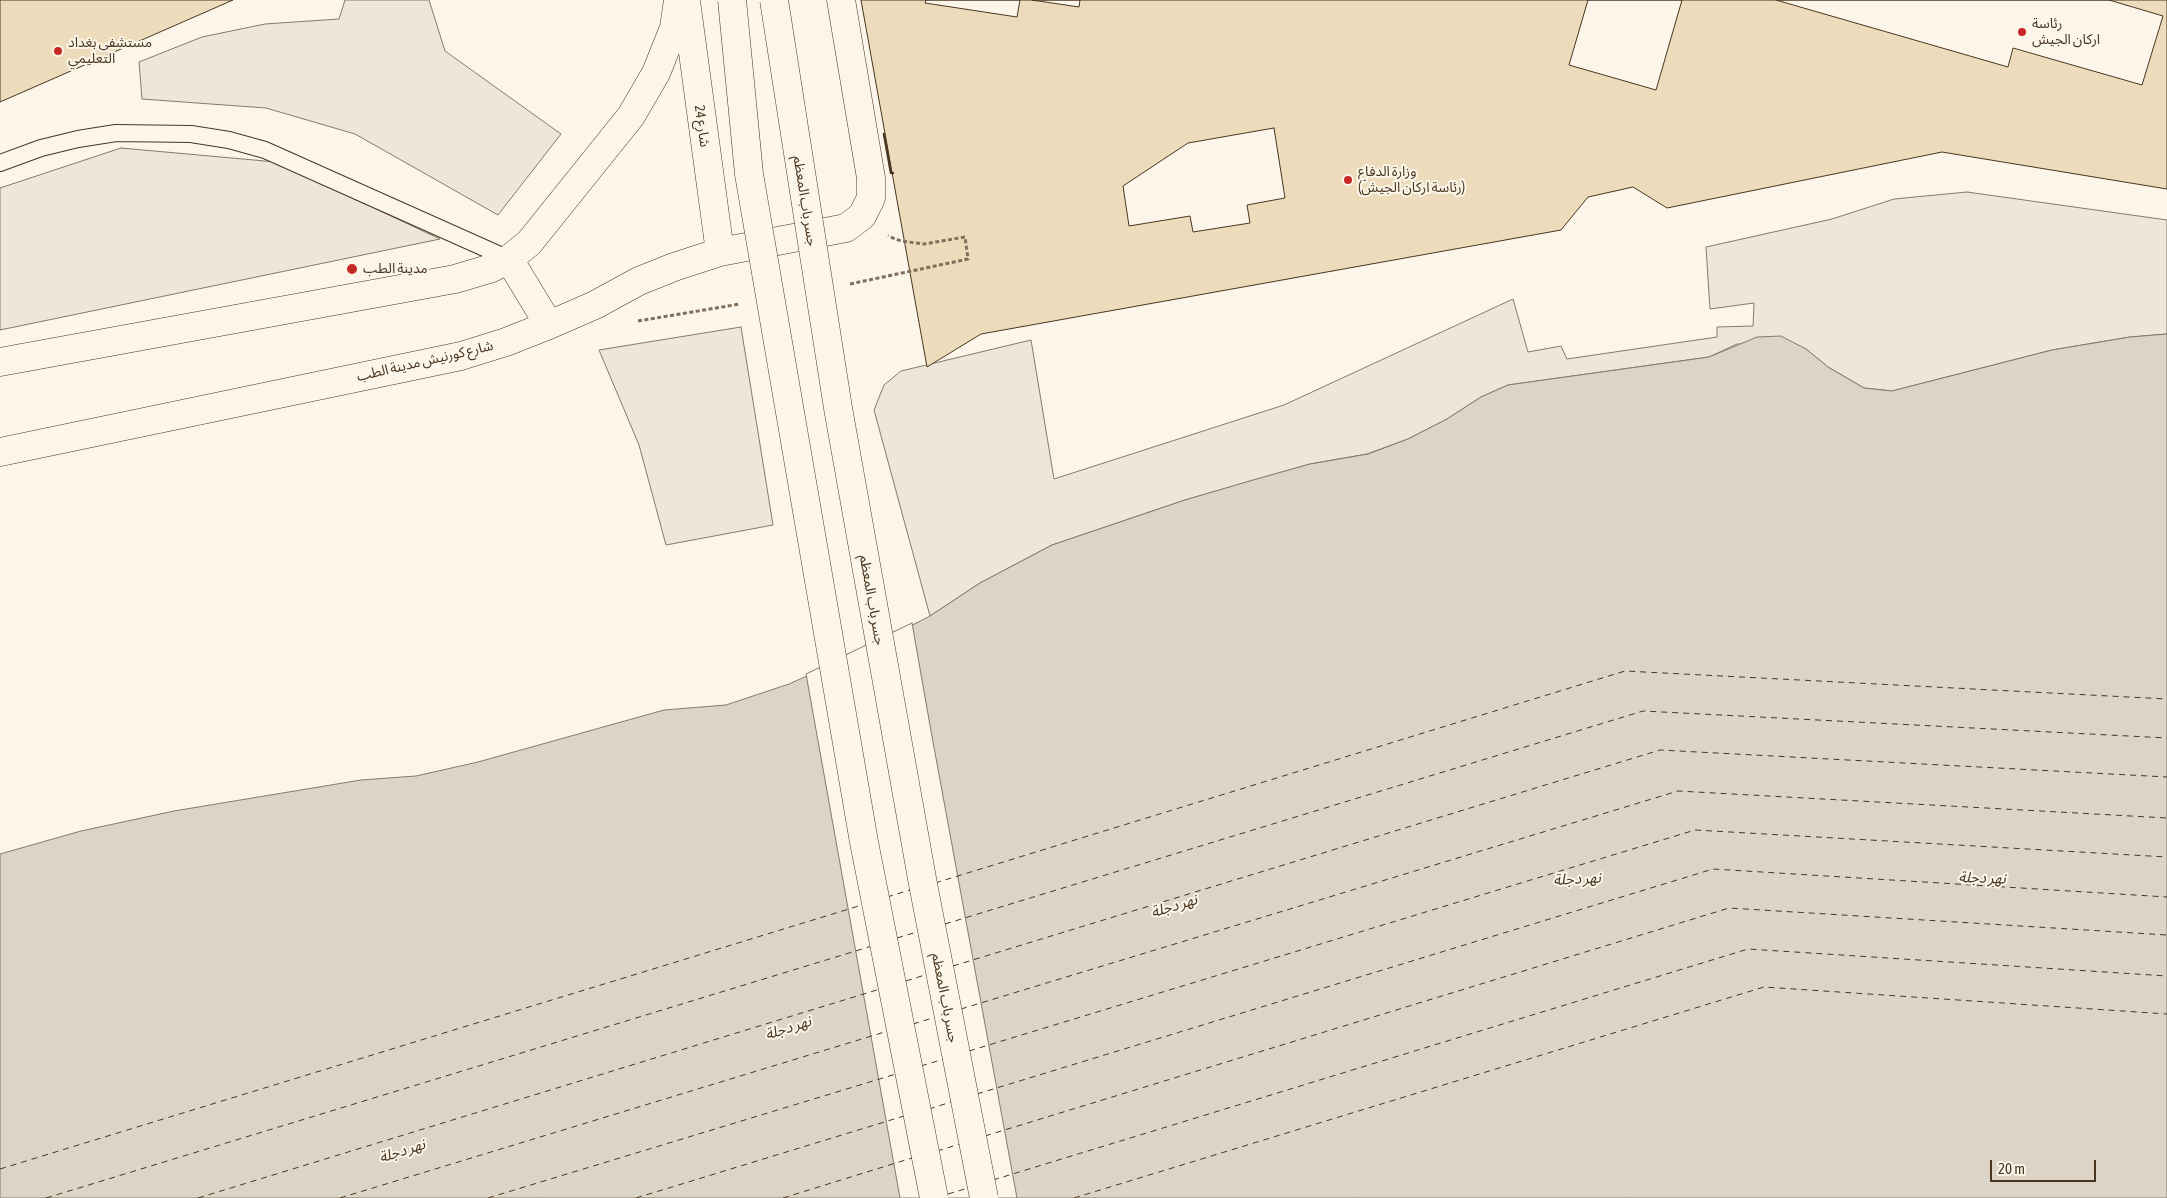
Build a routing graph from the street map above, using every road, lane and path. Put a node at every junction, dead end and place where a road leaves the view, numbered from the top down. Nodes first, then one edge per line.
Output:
1 (678, 0) edge
2 (686, 0) edge
3 (732, 0) edge
4 (774, 0) edge
5 (842, 0) edge
6 (0, 163) edge
7 (862, 216) junction
8 (720, 252) junction
9 (509, 259) junction
10 (819, 290) junction
11 (770, 299) junction
12 (634, 321) dead end
13 (549, 325) junction
14 (0, 362) edge
15 (0, 452) edge
16 (934, 1198) edge
17 (984, 1198) edge

1 - 9 main road
2 - 8 main road, شارع 24
3 - 11 main road, bridge
4 - 10 main road, جسر باب المعظم, bridge
5 - 7 main road
6 - 9 lane
7 - 8 main road, شارع كورنيش مدينة الطب
7 - 10 path
8 - 13 main road, شارع كورنيش مدينة الطب
9 - 13 main road
9 - 14 main road
10 - 17 main road, جسر باب المعظم, bridge
11 - 12 path
11 - 16 main road, bridge
13 - 15 main road, شارع كورنيش مدينة الطب

